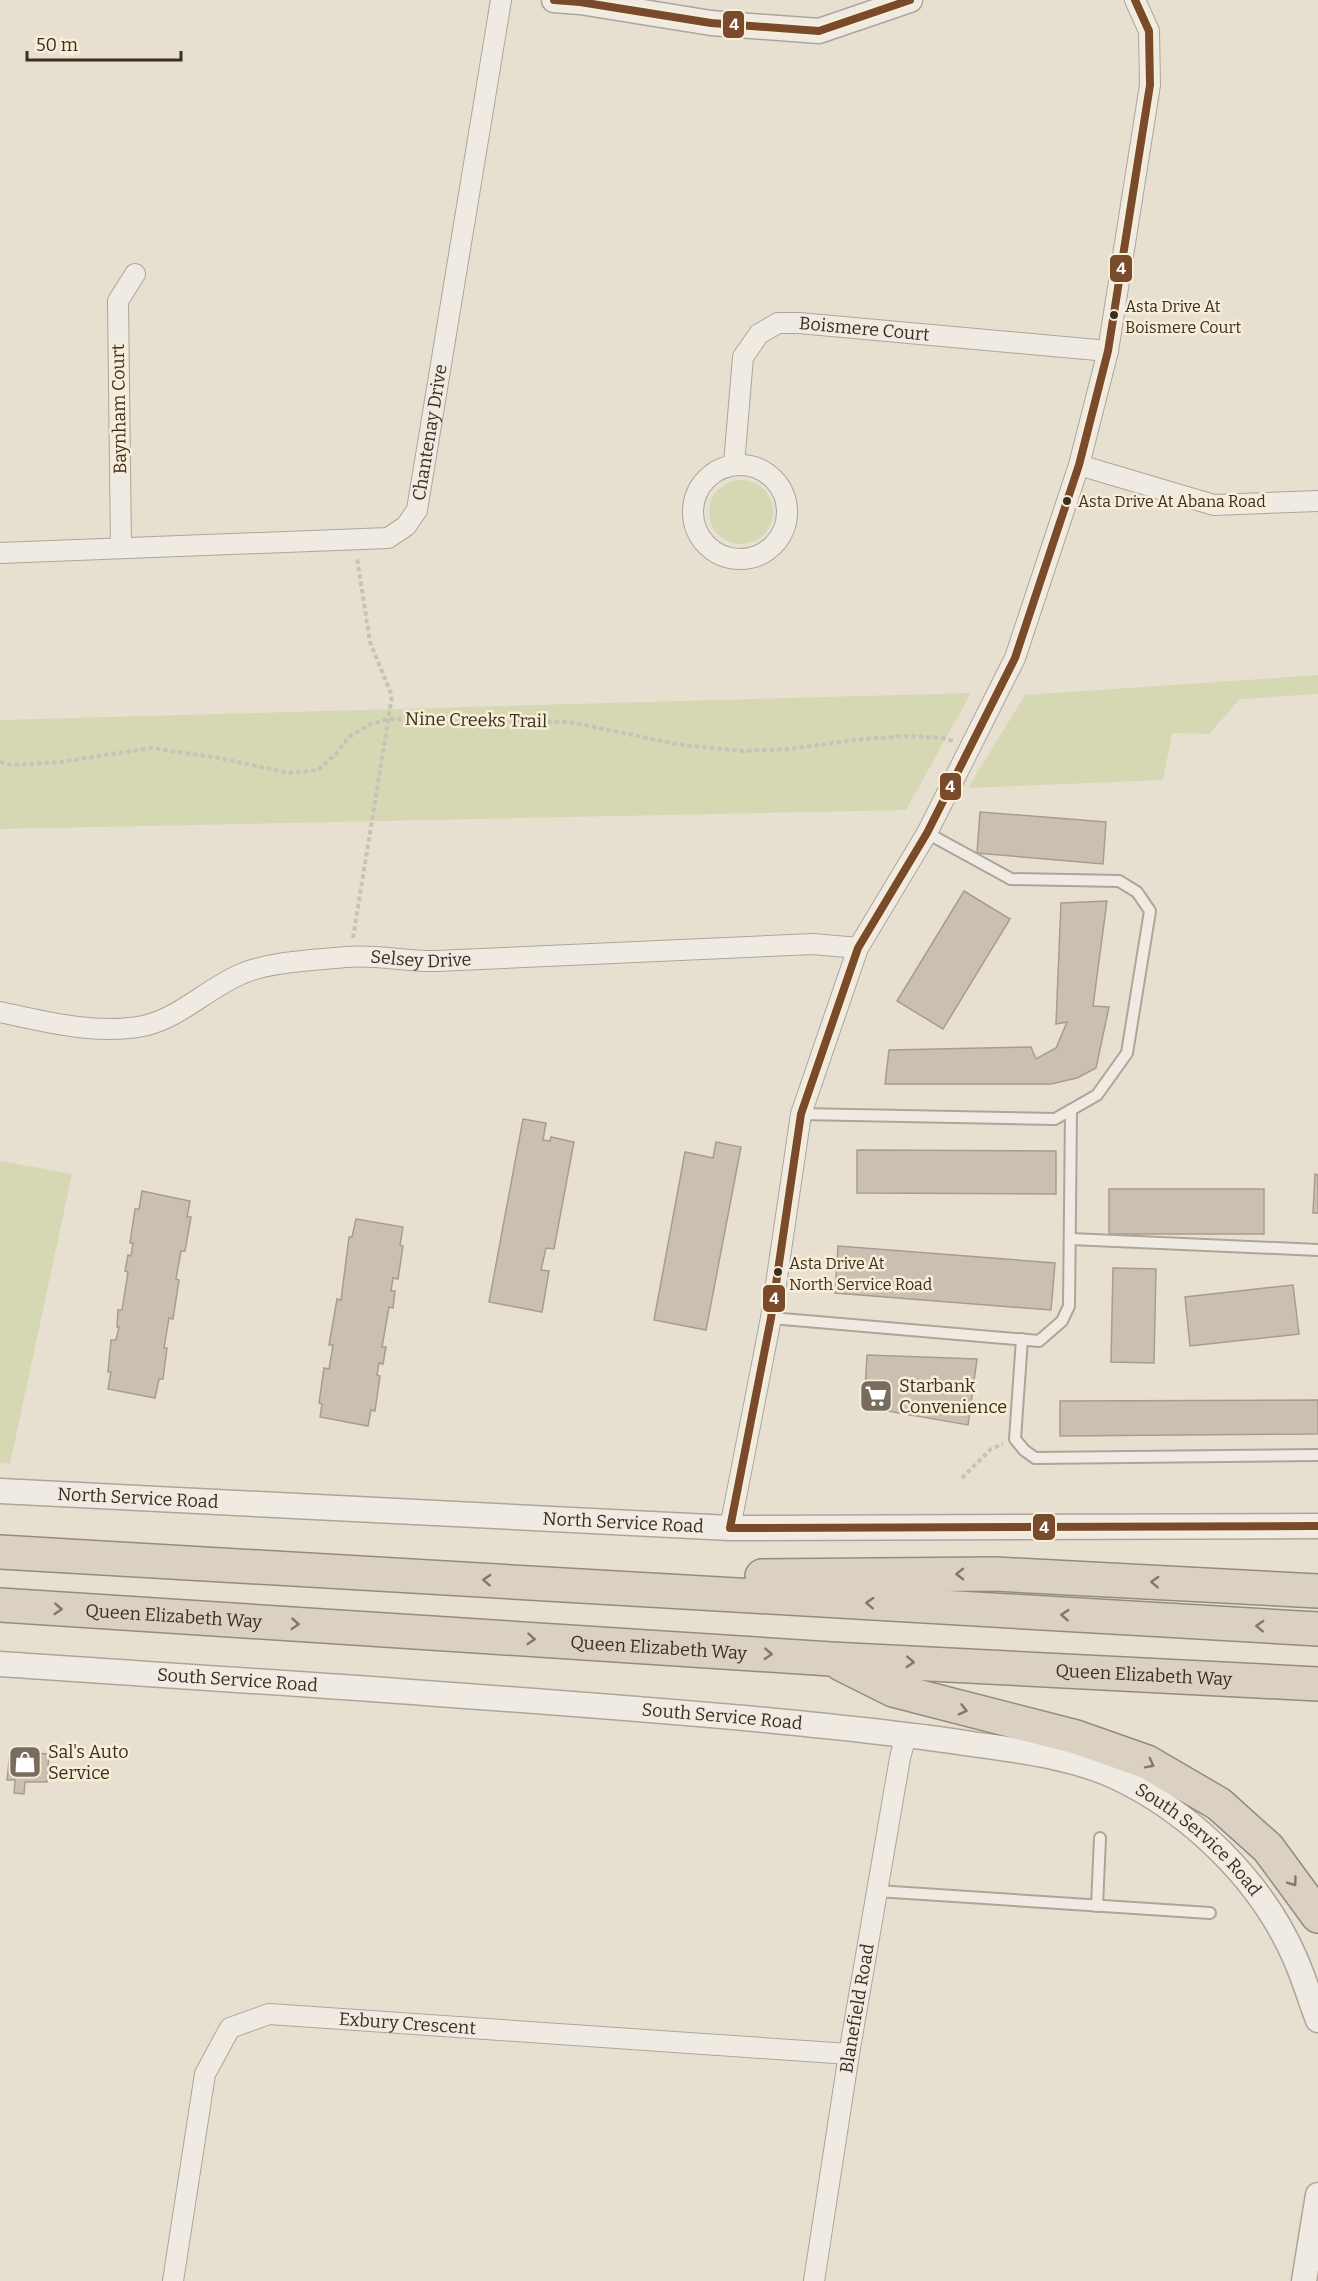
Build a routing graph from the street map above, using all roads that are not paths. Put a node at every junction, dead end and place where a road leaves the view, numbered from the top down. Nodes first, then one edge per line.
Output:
1 (501, 0) edge
2 (554, 0) edge
3 (1135, 0) edge
4 (899, 2) edge
5 (135, 274) dead end
6 (1108, 351) junction
7 (734, 464) junction
8 (1079, 465) junction
9 (1318, 501) edge
10 (122, 548) junction
11 (0, 553) edge
12 (927, 833) junction
13 (858, 948) junction
14 (0, 1012) edge
15 (1071, 1110) junction
16 (801, 1114) junction
17 (1071, 1239) junction
18 (1318, 1250) edge
19 (771, 1318) junction
20 (1022, 1339) junction
21 (1318, 1455) edge
22 (0, 1491) edge
23 (1318, 1526) edge
24 (730, 1528) junction
25 (0, 1552) edge
26 (1318, 1578) edge
27 (526, 1582) junction
28 (1204, 1585) junction
29 (1318, 1591) edge
30 (0, 1605) edge
31 (1318, 1629) edge
32 (831, 1659) junction
33 (0, 1664) edge
34 (1318, 1684) edge
35 (906, 1735) junction
36 (1100, 1838) dead end
37 (878, 1892) junction
38 (1097, 1906) junction
39 (1210, 1913) dead end
40 (1318, 1916) edge
41 (1318, 2020) edge
42 (849, 2054) junction
43 (1318, 2195) edge
44 (173, 2281) edge
45 (814, 2281) edge
46 (1304, 2281) edge

1 - 10 street, Chantenay Drive
2 - 4 street
3 - 6 street
5 - 10 street, Baynham Court
6 - 7 street, Boismere Court
6 - 8 street
7 - 7 street
8 - 9 street
8 - 12 street
10 - 11 street, Chantenay Drive
12 - 13 street
12 - 15 lane
13 - 14 street, Selsey Drive
13 - 16 street
15 - 16 lane
15 - 17 lane
16 - 19 street
17 - 18 lane
17 - 20 lane
19 - 20 lane
19 - 24 street
20 - 21 lane
22 - 24 street, North Service Road
23 - 24 street, North Service Road
27 -> 25 highway
26 - 28 highway
28 -> 27 highway
31 -> 27 highway
28 - 29 highway
30 -> 32 highway, Queen Elizabeth Way
32 -> 34 highway, Queen Elizabeth Way
32 -> 40 highway
33 - 35 street, South Service Road
35 - 37 street, Blanefield Road
35 - 41 street, South Service Road
36 - 38 lane
37 - 38 lane
37 - 42 street, Blanefield Road
38 - 39 lane
42 - 44 street, Exbury Crescent
42 - 45 street, Blanefield Road
43 - 46 street

